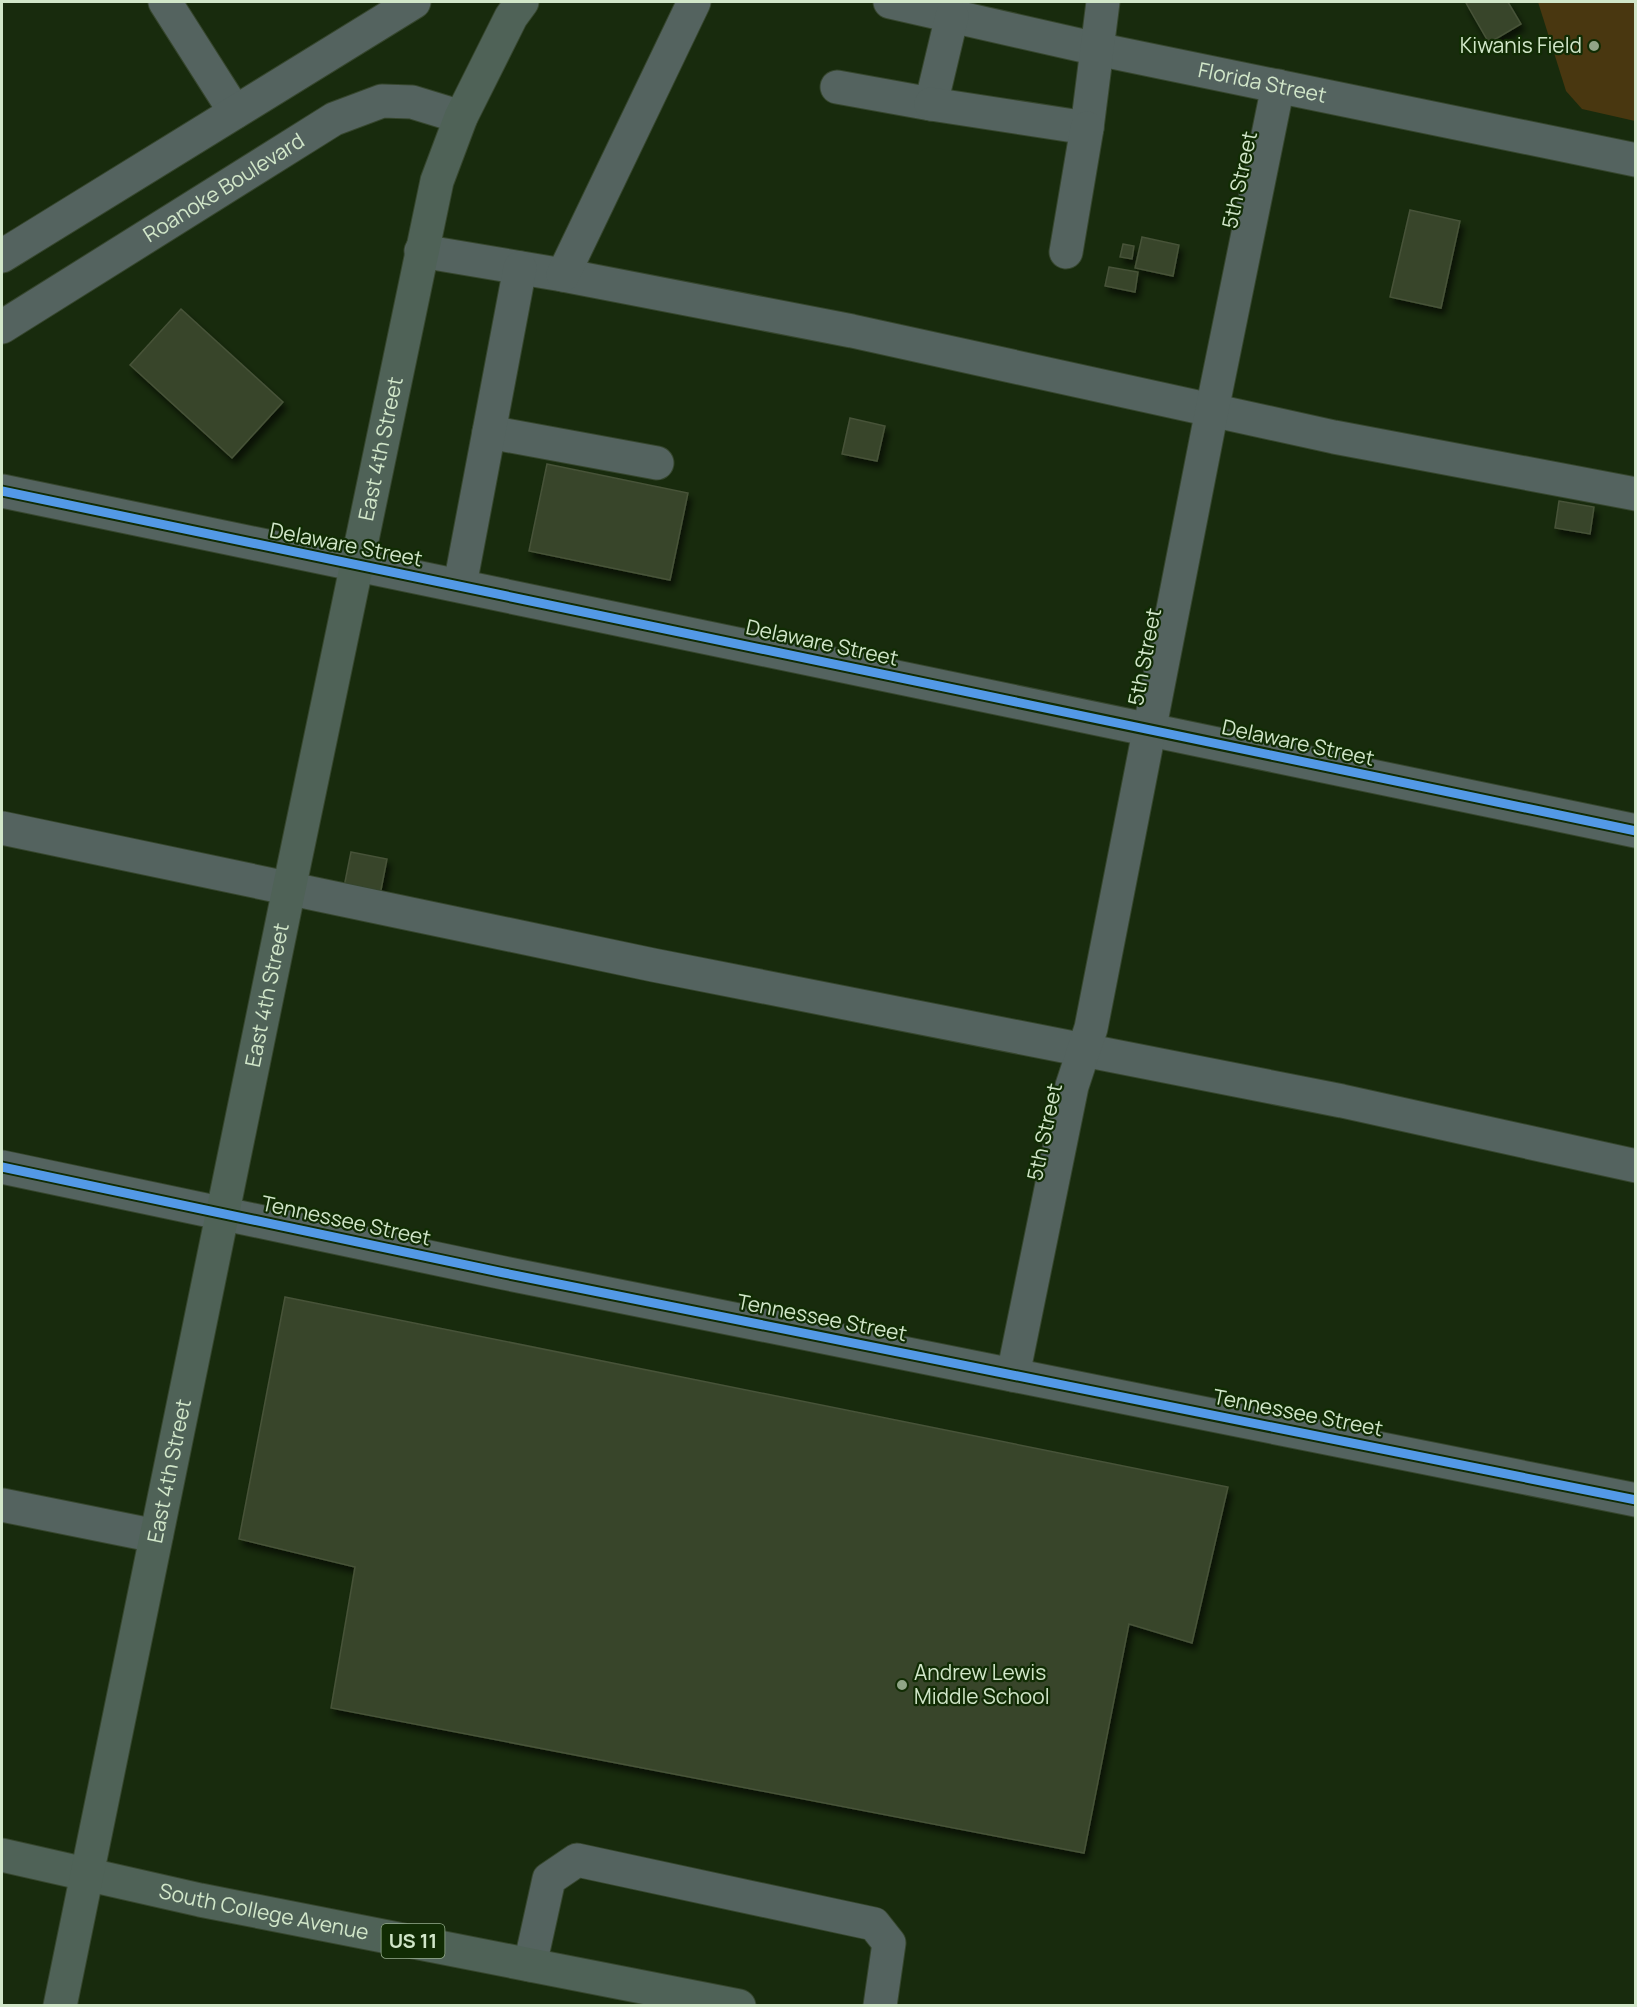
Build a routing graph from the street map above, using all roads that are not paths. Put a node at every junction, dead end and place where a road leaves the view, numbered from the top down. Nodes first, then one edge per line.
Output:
1 (165, 2) edge
2 (414, 2) edge
3 (522, 2) edge
4 (694, 2) edge
5 (890, 2) edge
6 (1102, 2) edge
7 (952, 16) junction
8 (1097, 49) junction
9 (1278, 86) junction
10 (837, 87) dead end
11 (931, 104) junction
12 (235, 112) junction
13 (461, 117) junction
14 (1087, 128) junction
15 (1635, 160) edge
16 (421, 251) junction
17 (1066, 252) dead end
18 (2, 256) edge
19 (520, 268) junction
20 (563, 275) junction
21 (2, 327) edge
22 (1212, 410) junction
23 (489, 432) junction
24 (657, 463) dead end
25 (2, 491) edge
26 (1635, 494) edge
27 (357, 566) junction
28 (460, 585) junction
29 (1149, 730) junction
30 (2, 828) edge
31 (1635, 831) edge
32 (289, 889) junction
33 (1083, 1051) junction
34 (1635, 1166) edge
35 (2, 1167) edge
36 (223, 1214) junction
37 (1013, 1375) junction
38 (1635, 1500) edge
39 (2, 1505) edge
40 (156, 1536) junction
41 (2, 1855) edge
42 (87, 1874) junction
43 (530, 1965) junction
44 (60, 2006) edge
45 (739, 2006) edge
46 (880, 2006) edge

1 - 12 street
2 - 12 street
3 - 13 main road, East 4th Street
4 - 20 street
5 - 7 street, Florida Street
6 - 8 street
7 - 8 street, Florida Street
7 - 11 street
8 - 9 street, Florida Street
8 - 14 street
9 - 15 street, Florida Street
9 - 22 street, 5th Street
10 - 11 street
11 - 14 street
12 - 18 street
13 - 16 main road, East 4th Street
13 - 21 street, Roanoke Boulevard
14 - 17 street
16 - 19 street
16 - 27 main road, East 4th Street
19 - 20 street
19 - 23 street
20 - 22 street
22 - 26 street
22 - 29 street, 5th Street
23 - 24 street
23 - 28 street
25 - 27 street, Delaware Street
27 - 28 street, Delaware Street
27 - 32 main road, East 4th Street
28 - 29 street, Delaware Street
29 - 31 street, Delaware Street
29 - 33 street, 5th Street
30 - 32 street
32 - 33 street
32 - 36 main road, East 4th Street
33 - 34 street
33 - 37 street, 5th Street
35 - 36 street, Tennessee Street
36 - 37 street, Tennessee Street
36 - 40 main road, East 4th Street
37 - 38 street, Tennessee Street
39 - 40 street
40 - 42 main road, East 4th Street
41 - 42 main road, South College Avenue / US 11
42 - 43 main road, South College Avenue / US 11
42 - 44 main road, East 4th Street
43 - 45 main road, South College Avenue / US 11
43 - 46 street

